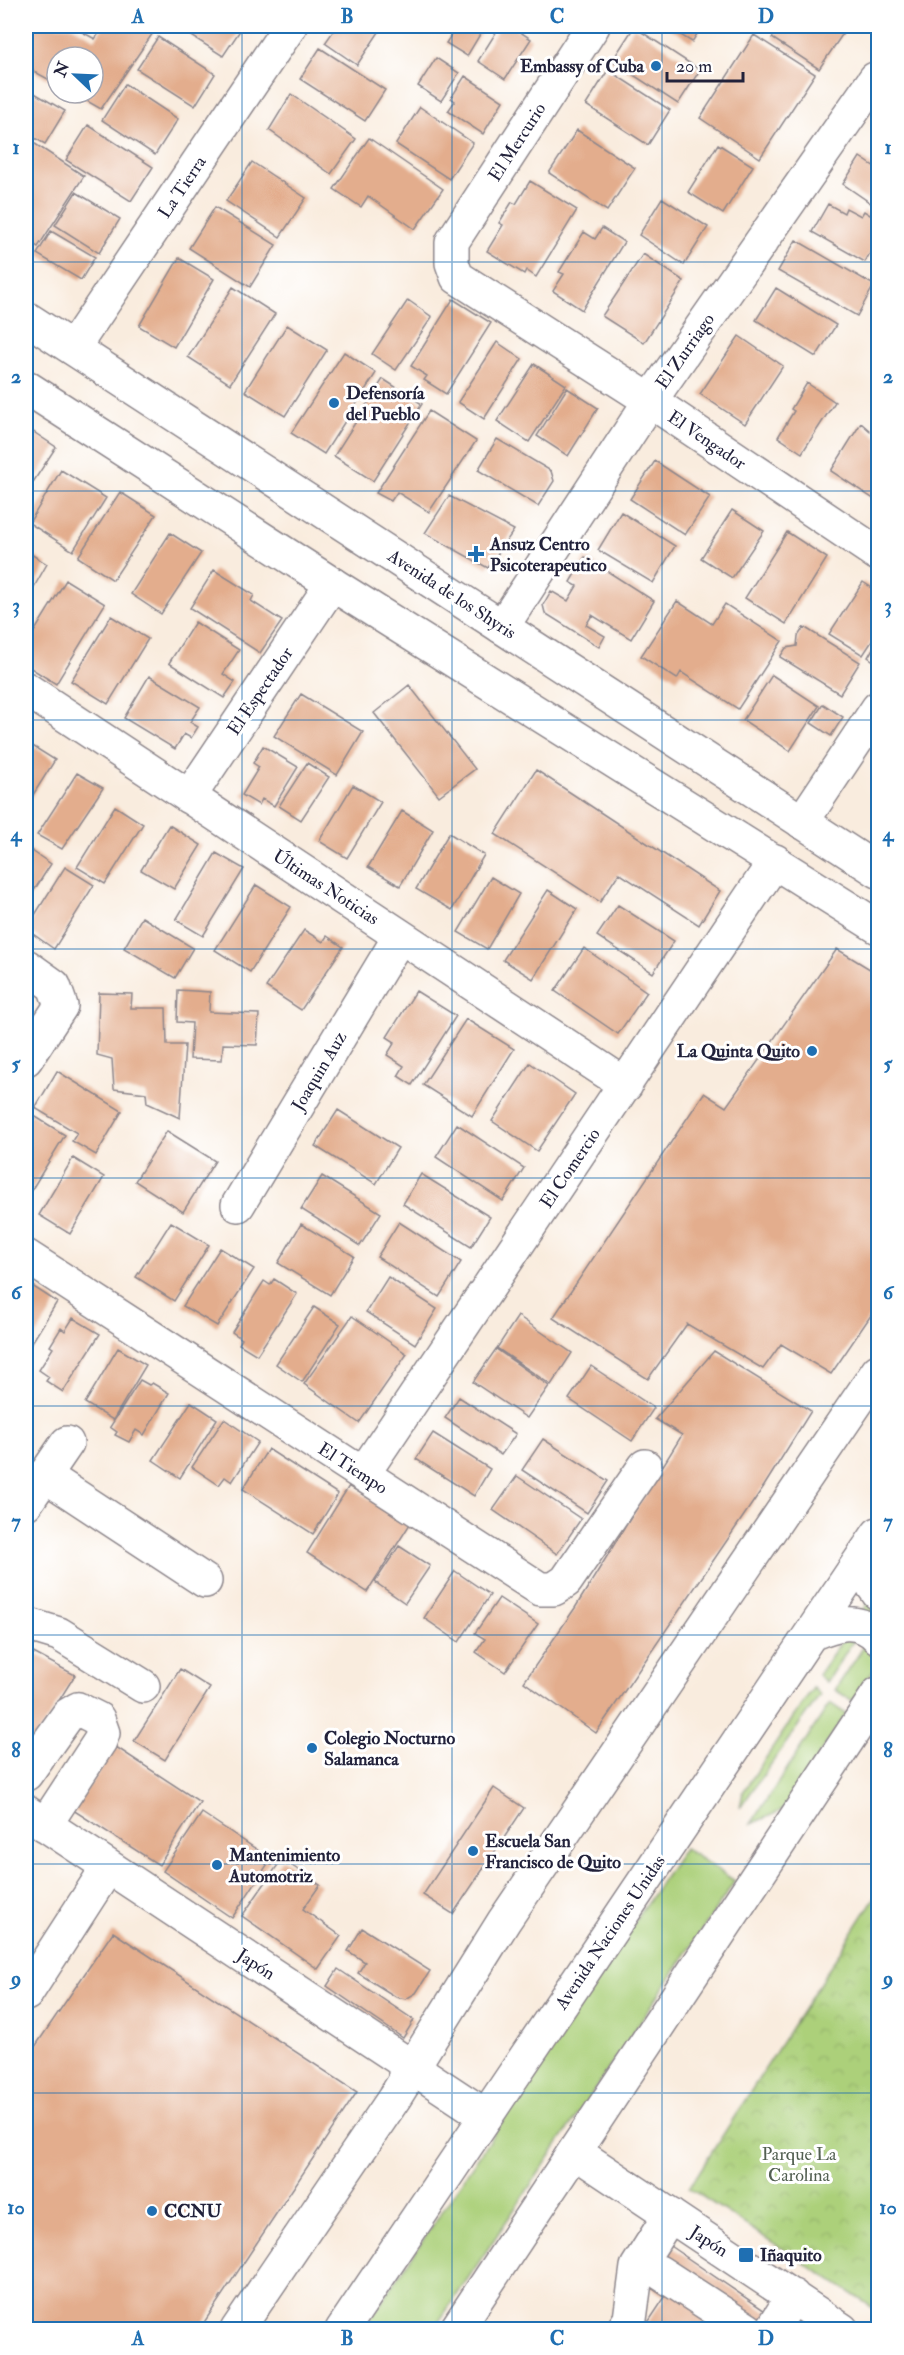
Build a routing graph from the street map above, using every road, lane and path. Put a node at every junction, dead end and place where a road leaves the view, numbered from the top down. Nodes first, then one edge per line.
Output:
1 (290, 26) edge
2 (593, 26) edge
3 (875, 79) dead end
4 (452, 263) joint
5 (26, 318) edge
6 (73, 348) junction
7 (26, 387) edge
8 (650, 401) junction
9 (879, 554) edge
10 (332, 584) junction
11 (502, 627) junction
12 (26, 689) edge
13 (879, 708) edge
14 (189, 797) junction
15 (802, 822) junction
16 (775, 861) junction
17 (879, 871) edge
18 (879, 927) edge
19 (400, 936) junction
20 (26, 966) edge
21 (26, 1059) edge
22 (626, 1085) junction
23 (238, 1204) dead end
24 (26, 1256) edge
25 (879, 1371) edge
26 (67, 1443) dead end
27 (645, 1466) dead end
28 (363, 1474) junction
29 (44, 1475) junction
30 (26, 1503) edge
31 (879, 1536) edge
32 (205, 1581) dead end
33 (879, 1593) edge
34 (26, 1624) edge
35 (811, 1634) junction
36 (879, 1637) edge
37 (143, 1686) dead end
38 (879, 1687) edge
39 (879, 1694) edge
40 (859, 1724) junction
41 (26, 1774) edge
42 (35, 1819) edge
43 (108, 1867) junction
44 (26, 1994) edge
45 (412, 2068) junction
46 (486, 2116) junction
47 (575, 2152) junction
48 (670, 2215) junction
49 (659, 2272) dead end
50 (793, 2296) junction
51 (707, 2319) edge
52 (237, 2330) edge
53 (342, 2330) edge
54 (456, 2330) edge
55 (623, 2330) edge
56 (748, 2330) edge
57 (772, 2330) edge
58 (842, 2330) edge

1 - 6 street, La Tierra
2 - 4 street, El Mercurio
3 - 8 street, El Zurriago
4 - 8 street, El Vengador
5 - 6 street, Avenida de los Shyris
6 - 11 street, Avenida de los Shyris
7 - 10 street
8 - 9 street, El Vengador
8 - 11 street, El Zurriago
10 - 14 street, El Espectador
10 - 16 street
11 - 15 street, Avenida de los Shyris
12 - 14 street, Últimas Noticias
13 - 15 street
14 - 19 street, Últimas Noticias
15 - 17 street, Avenida de los Shyris
16 - 18 street
16 - 22 street, El Comercio
19 - 22 street, Últimas Noticias
19 - 23 street, Joaquin Auz
20 - 21 street
22 - 28 street, El Comercio
24 - 28 street, El Tiempo
25 - 45 street
26 - 29 street
27 - 28 street, El Tiempo
29 - 30 street
29 - 32 street
31 - 33 street
31 - 35 street, Avenida Naciones Unidas
34 - 37 street
35 - 36 street
35 - 46 street, Avenida Naciones Unidas
38 - 40 street
39 - 40 street
40 - 47 street
41 - 42 street
42 - 43 street, Japón
43 - 44 street
43 - 45 street, Japón
45 - 46 street, Japón
45 - 52 street
46 - 53 street, Avenida Naciones Unidas
47 - 48 street, Japón
47 - 54 street
48 - 50 street, Japón
48 - 55 street
49 - 51 street
50 - 57 street
50 - 58 street, Japón
51 - 56 street

